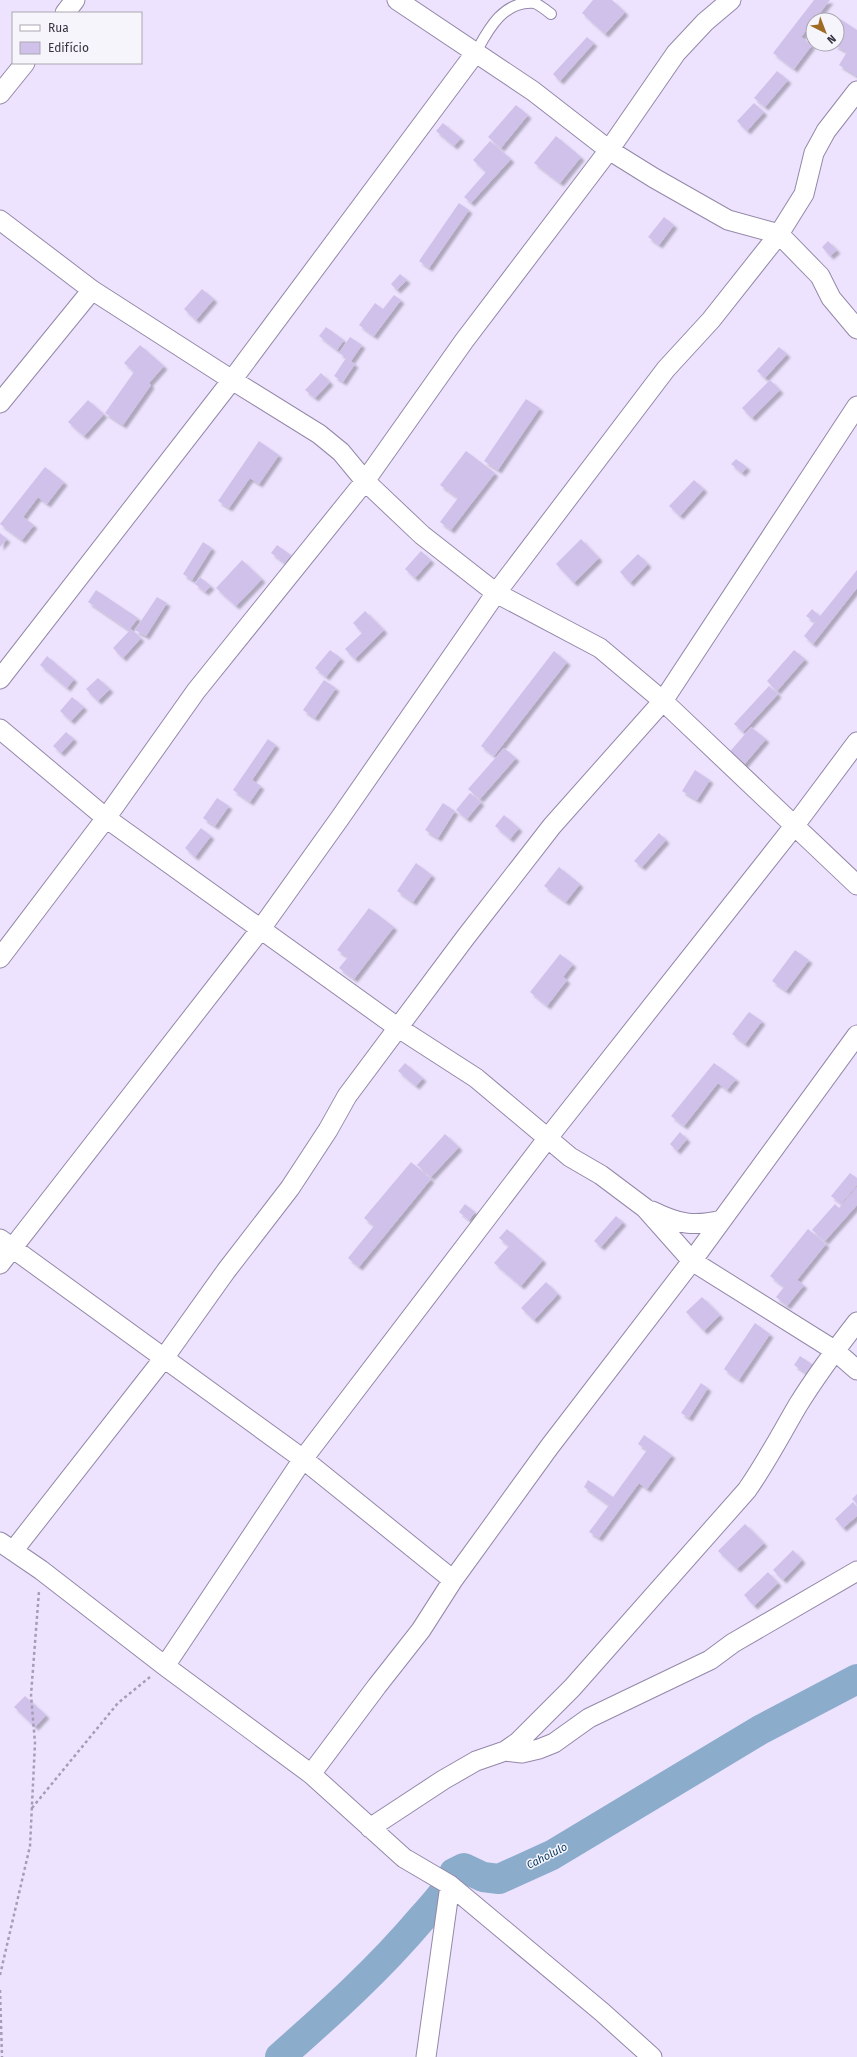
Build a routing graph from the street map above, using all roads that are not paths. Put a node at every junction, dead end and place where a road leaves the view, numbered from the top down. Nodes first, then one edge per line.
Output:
1 (75, 0) edge
2 (397, 0) edge
3 (731, 0) edge
4 (66, 12) edge
5 (551, 14) dead end
6 (476, 52) junction
7 (24, 64) edge
8 (857, 91) edge
9 (0, 94) edge
10 (609, 150) junction
11 (0, 220) edge
12 (779, 234) junction
13 (92, 290) junction
14 (857, 329) edge
15 (232, 380) junction
16 (0, 403) edge
17 (857, 406) edge
18 (365, 481) junction
19 (496, 593) junction
20 (0, 679) edge
21 (663, 701) junction
22 (0, 729) edge
23 (857, 742) edge
24 (106, 818) junction
25 (796, 825) junction
26 (857, 885) edge
27 (260, 930) junction
28 (0, 958) edge
29 (397, 1027) junction
30 (857, 1035) edge
31 (547, 1139) junction
32 (645, 1208) junction
33 (722, 1220) junction
34 (6, 1243) edge
35 (692, 1261) junction
36 (0, 1264) edge
37 (857, 1322) edge
38 (834, 1350) junction
39 (164, 1358) junction
40 (857, 1370) edge
41 (303, 1459) junction
42 (6, 1547) edge
43 (857, 1571) edge
44 (453, 1580) junction
45 (164, 1666) junction
46 (505, 1751) junction
47 (311, 1774) junction
48 (370, 1828) junction
49 (450, 1885) junction
50 (426, 2057) edge
51 (652, 2057) edge

1 - 4 street
2 - 6 street
3 - 10 street
5 - 6 lane
6 - 10 street
6 - 15 street
7 - 9 street
8 - 12 street
10 - 12 street
10 - 18 street
11 - 13 street
12 - 14 street
12 - 19 street
13 - 15 street
13 - 16 street
15 - 18 street
15 - 20 street
17 - 21 street
18 - 19 street
18 - 24 street
19 - 21 street
19 - 27 street
21 - 25 street
21 - 29 street
22 - 24 street
23 - 25 street
24 - 27 street
24 - 28 street
25 - 26 street
25 - 31 street
27 - 29 street
27 - 34 street
29 - 31 street
29 - 39 street
30 - 33 street
31 - 32 street
31 - 41 street
32 - 33 street
32 - 35 street
33 - 35 street
34 - 36 street
34 - 39 street
35 - 38 street
35 - 44 street
37 - 38 street
38 - 40 street
38 - 46 street
39 - 41 street
39 - 42 street
41 - 44 street
41 - 45 street
42 - 45 street
43 - 46 street
44 - 47 street
45 - 47 street
46 - 48 street
47 - 48 street
48 - 49 street
49 - 50 street
49 - 51 street

